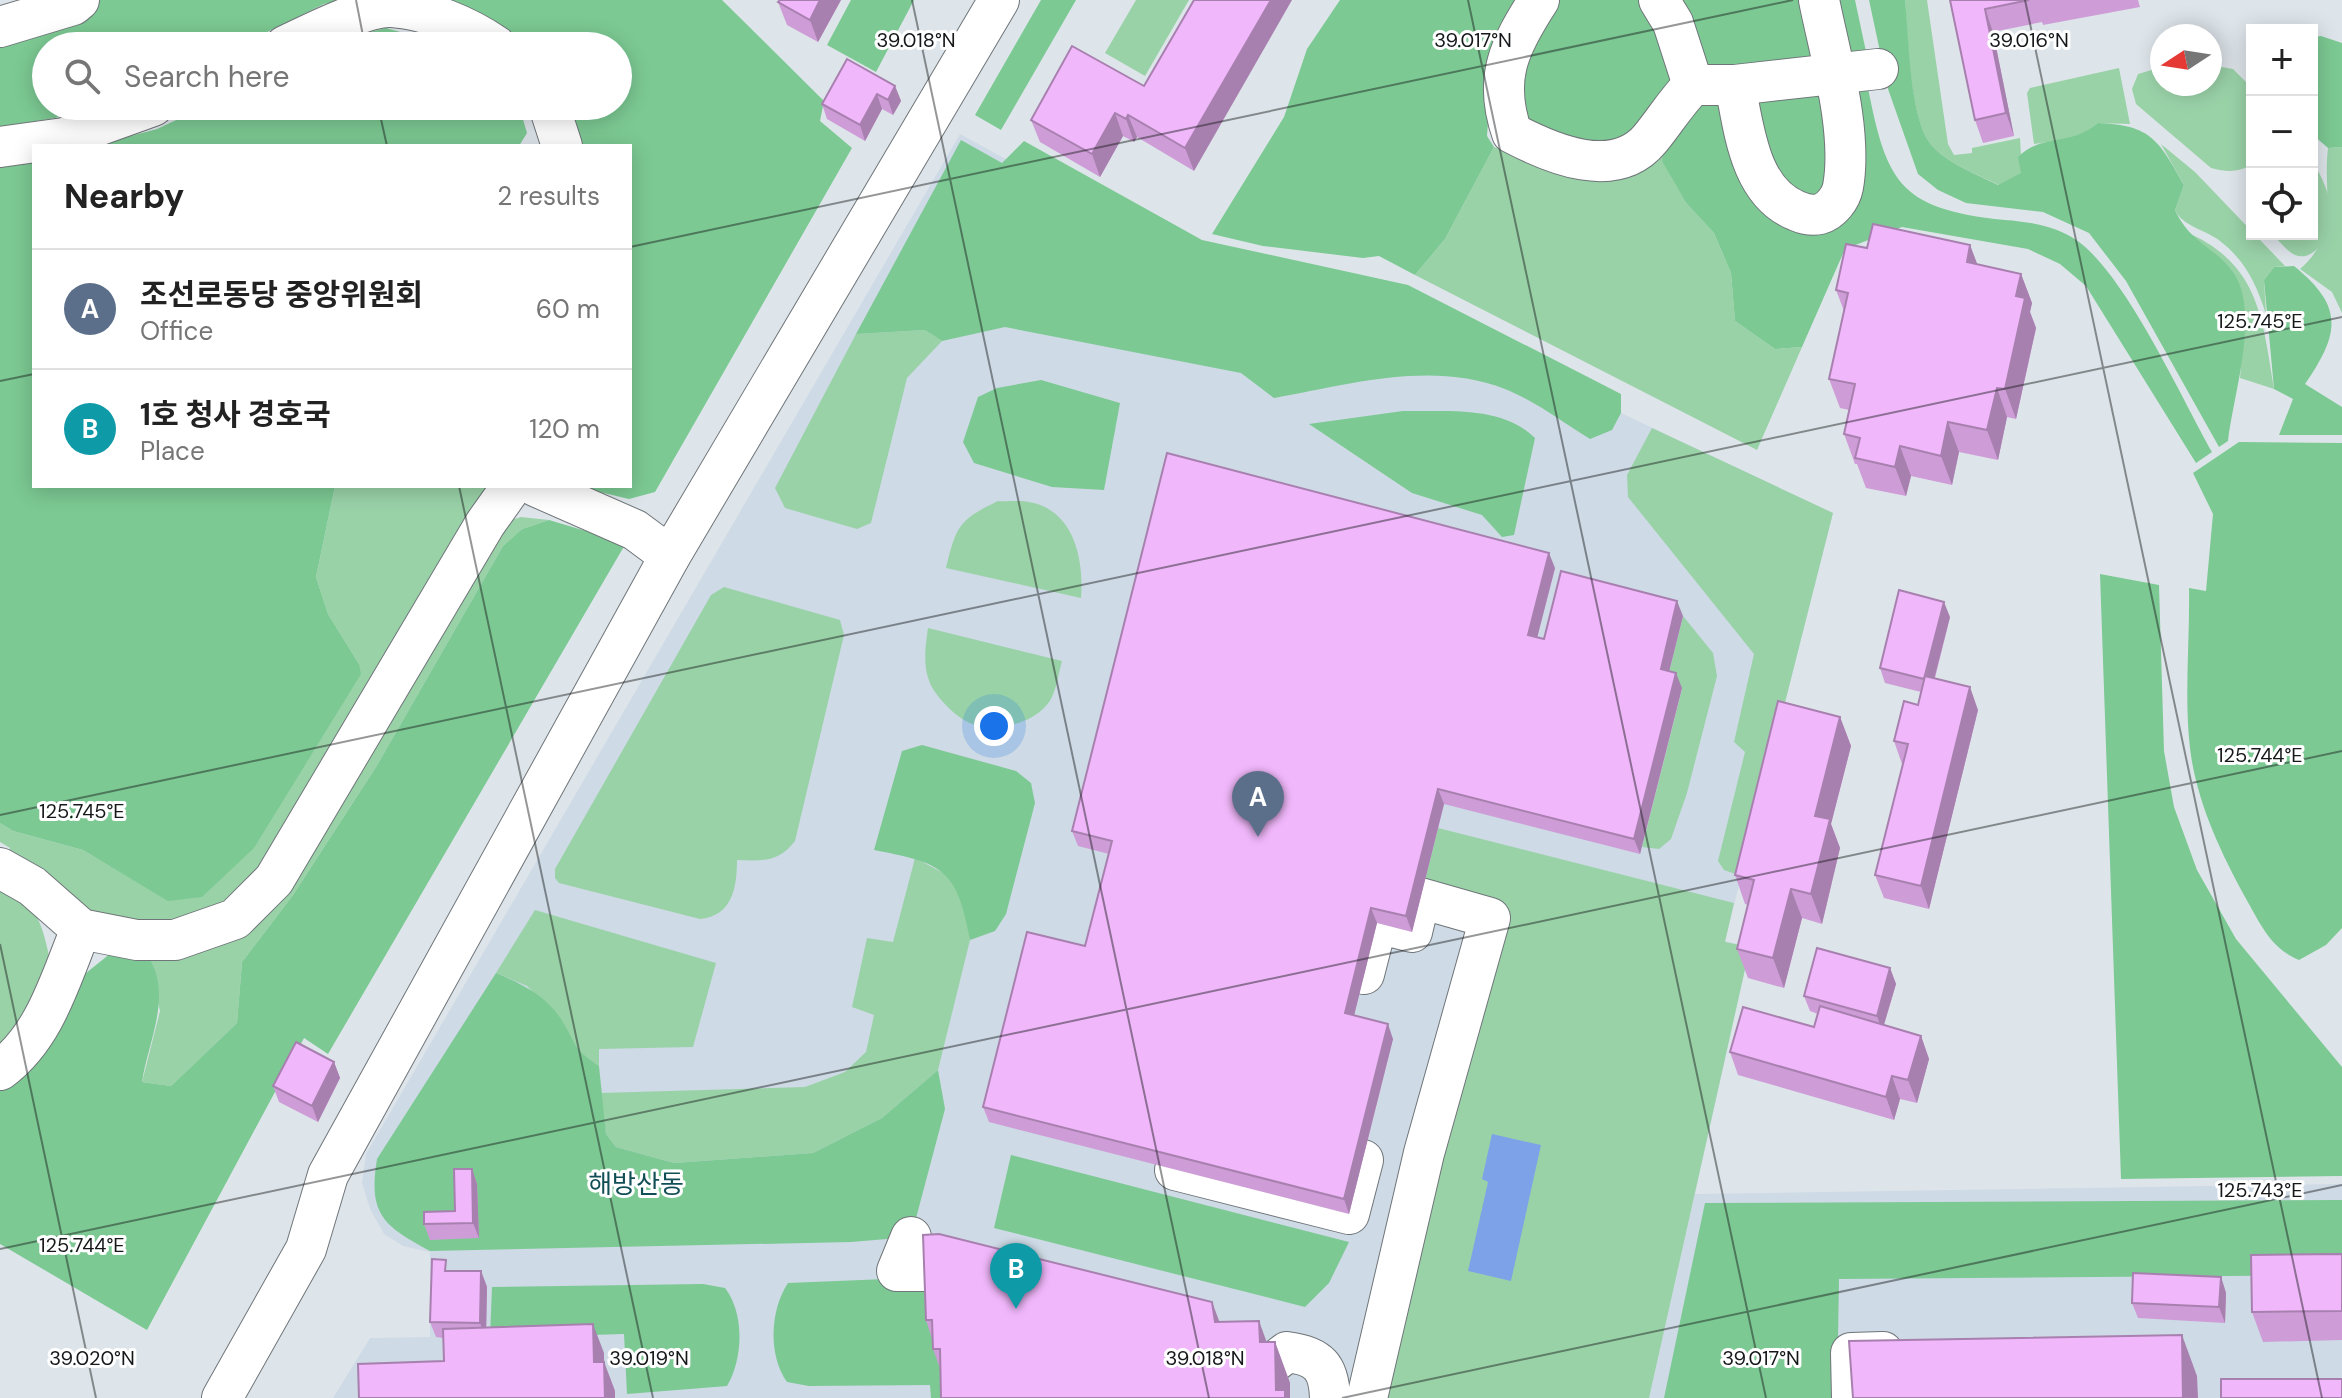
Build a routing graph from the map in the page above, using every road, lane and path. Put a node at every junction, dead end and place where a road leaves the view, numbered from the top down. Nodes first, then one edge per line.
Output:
1 (79, 0) edge
2 (999, 0) edge
3 (1539, 0) edge
4 (1659, 0) edge
5 (1819, 0) edge
6 (0, 27) edge
7 (317, 32) edge
8 (476, 32) edge
9 (1878, 69) dead end
10 (1834, 74) junction
11 (1693, 85) junction
12 (1735, 85) junction
13 (114, 120) edge
14 (554, 120) edge
15 (561, 144) edge
16 (0, 147) edge
17 (511, 488) edge
18 (540, 488) edge
19 (670, 556) junction
20 (0, 868) edge
21 (81, 929) junction
22 (1355, 1013) edge
23 (0, 1070) edge
24 (1371, 1126) dead end
25 (1139, 1161) edge
26 (911, 1237) dead end
27 (1013, 1275) edge
28 (1216, 1334) edge
29 (1921, 1350) edge
30 (222, 1398) edge
31 (1330, 1398) edge
32 (1367, 1398) edge
33 (1852, 1398) edge

1 - 6 street
2 - 19 street
3 - 11 street
4 - 11 street
5 - 10 street
7 - 8 street
9 - 10 street
10 - 12 street
10 - 12 street
11 - 12 street
13 - 16 street
14 - 15 street
17 - 21 street
18 - 19 street
19 - 30 street
20 - 21 street
21 - 23 street
22 - 32 street
24 - 25 street
26 - 27 street
28 - 31 street
29 - 33 street

